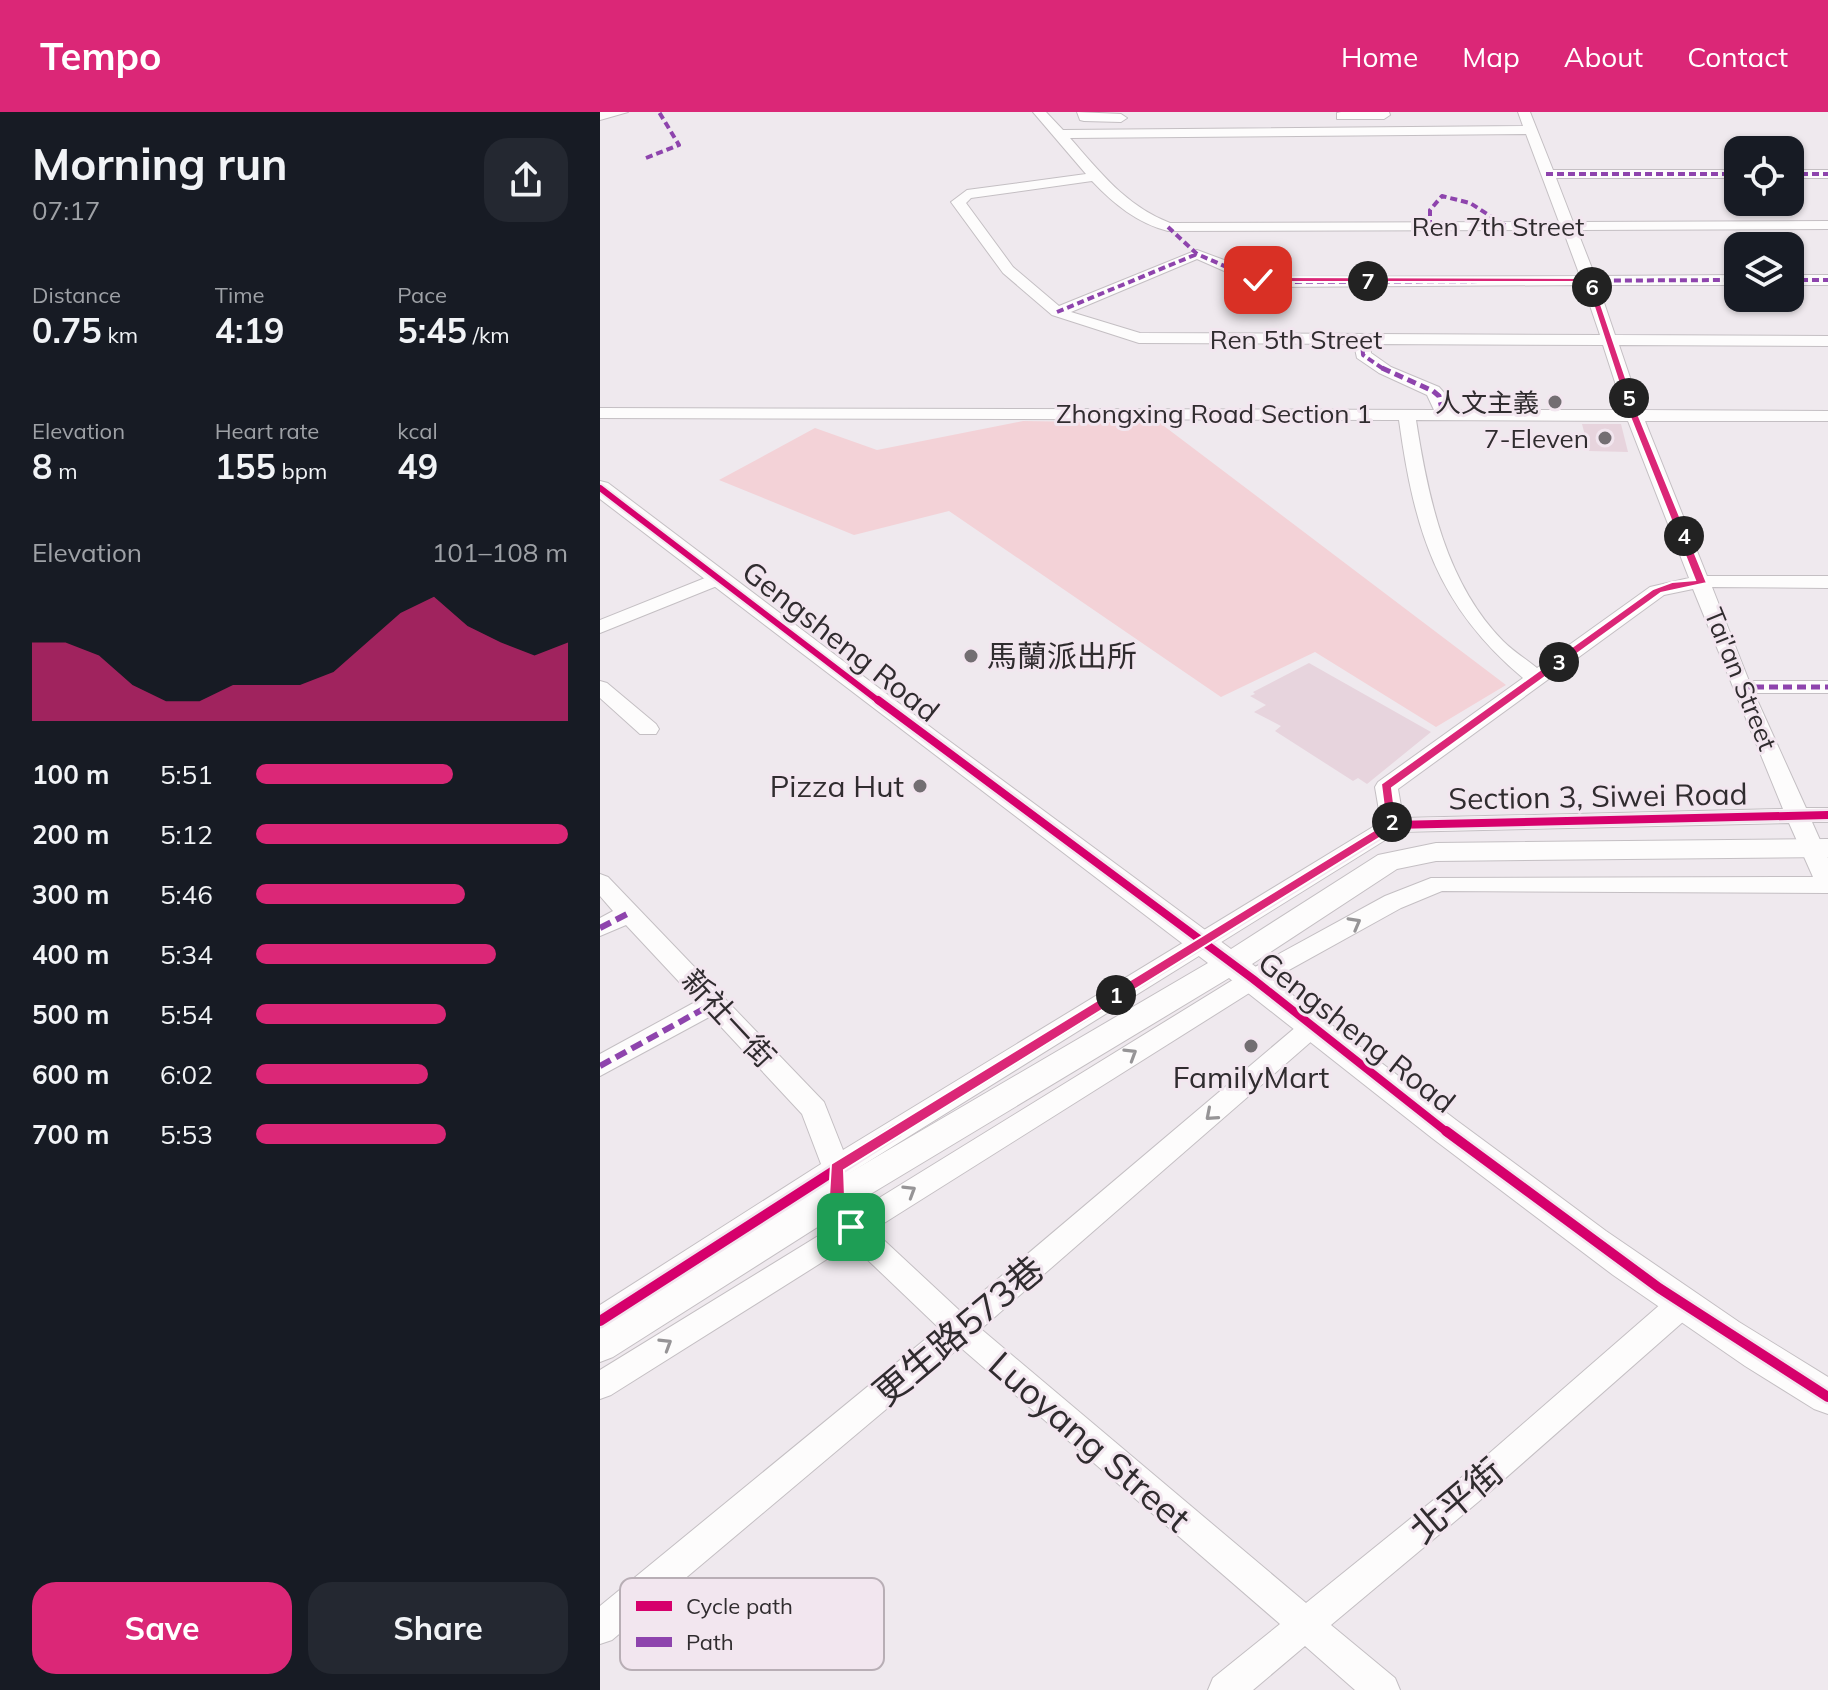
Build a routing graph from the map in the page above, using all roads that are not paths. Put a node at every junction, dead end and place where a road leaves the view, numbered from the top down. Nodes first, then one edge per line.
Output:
1 (622, 112) edge
2 (1039, 112) edge
3 (1083, 112) edge
4 (1383, 112) edge
5 (600, 116) edge
6 (1323, 116) dead end
7 (1277, 117) dead end
8 (1134, 118) dead end
9 (1527, 121) edge
10 (1279, 133) junction
11 (1063, 134) junction
12 (1546, 174) junction
13 (1724, 174) edge
14 (1804, 174) edge
15 (1828, 174) edge
16 (1093, 177) junction
17 (1828, 225) edge
18 (1566, 226) junction
19 (1589, 280) junction
20 (1724, 280) edge
21 (1804, 280) edge
22 (1828, 280) edge
23 (1057, 312) junction
24 (1611, 338) junction
25 (1362, 339) junction
26 (1828, 341) edge
27 (600, 413) edge
28 (1406, 413) junction
29 (1443, 413) junction
30 (1634, 414) junction
31 (1828, 416) edge
32 (600, 488) edge
33 (720, 578) junction
34 (1828, 582) edge
35 (1701, 583) junction
36 (600, 627) edge
37 (1536, 678) junction
38 (600, 687) edge
39 (1741, 687) junction
40 (1828, 687) edge
41 (648, 729) dead end
42 (1799, 815) junction
43 (1828, 815) edge
44 (1393, 825) junction
45 (1819, 848) edge
46 (600, 882) edge
47 (1828, 885) edge
48 (629, 913) junction
49 (600, 928) edge
50 (1203, 942) junction
51 (1241, 972) junction
52 (716, 1002) junction
53 (1312, 1027) junction
54 (600, 1066) edge
55 (837, 1182) junction
56 (851, 1227) junction
57 (1681, 1305) junction
58 (600, 1321) edge
59 (960, 1329) junction
60 (600, 1346) edge
61 (600, 1386) edge
62 (1828, 1397) edge
63 (660, 1578) edge
64 (620, 1611) edge
65 (1304, 1624) junction
66 (600, 1628) edge
67 (1226, 1690) edge
68 (1382, 1690) edge

1 - 5 street
2 - 11 street
3 - 8 street
4 - 6 street
7 - 10 street
9 - 10 street
9 - 12 street, Tai'an Street
10 - 11 street
11 - 16 street
12 - 13 street
12 - 18 street, Tai'an Street
14 - 15 street
16 - 18 street, Ren 7th Street
16 - 23 street, Ren 5th Street
17 - 18 street, Ren 7th Street
18 - 19 street, Tai'an Street
19 - 20 street
19 - 23 street
19 - 24 street, Tai'an Street
21 - 22 street
23 - 25 street, Ren 5th Street
24 - 25 street, Ren 5th Street
24 - 26 street, Ren 5th Street
24 - 30 street, Tai'an Street
25 - 29 street
27 - 28 street, Zhongxing Road Section 1
28 - 29 street, Zhongxing Road Section 1
28 - 37 street
29 - 30 street, Zhongxing Road Section 1
30 - 31 street, Zhongxing Road Section 1
30 - 35 street, Tai'an Street
32 - 33 street, Gengsheng Road
33 - 36 street
33 - 50 street, Gengsheng Road
34 - 35 street
35 - 37 street
35 - 39 street, Tai'an Street
37 - 44 street
38 - 41 street
39 - 40 street
39 - 42 street, Tai'an Street
42 - 43 street, Section 3, Siwei Road
42 - 44 street, Section 3, Siwei Road
42 - 45 street, Tai'an Street
44 - 50 street, Section 3, Siwei Road
45 - 47 street, Tai'an Street
45 - 51 street, Section 3, Siwei Road
46 - 48 street, 新社一街
51 -> 47 street, Section 3, Siwei Road
48 - 49 street
48 - 52 street, 新社一街
50 - 51 street, Gengsheng Road
50 - 55 street, Section 3, Siwei Road
51 - 53 street, Gengsheng Road
51 - 55 street, Section 3, Siwei Road
56 -> 51 street, Section 3, Siwei Road
52 - 54 street
52 - 55 street, 新社一街
53 - 57 street, Gengsheng Road
53 -> 59 street, 更生路573巷
55 - 56 street, Luoyang Street
55 - 58 street, Section 3, Siwei Road
55 - 60 street, Section 3, Siwei Road
56 - 59 street, Luoyang Street
61 -> 56 street, Section 3, Siwei Road
57 - 62 street, Gengsheng Road
57 - 65 street, 北平街
59 - 63 street, 更生路573巷
59 - 65 street, Luoyang Street
64 - 66 street, 更生路573巷
65 - 67 street, 北平街
65 - 68 street, Luoyang Street

